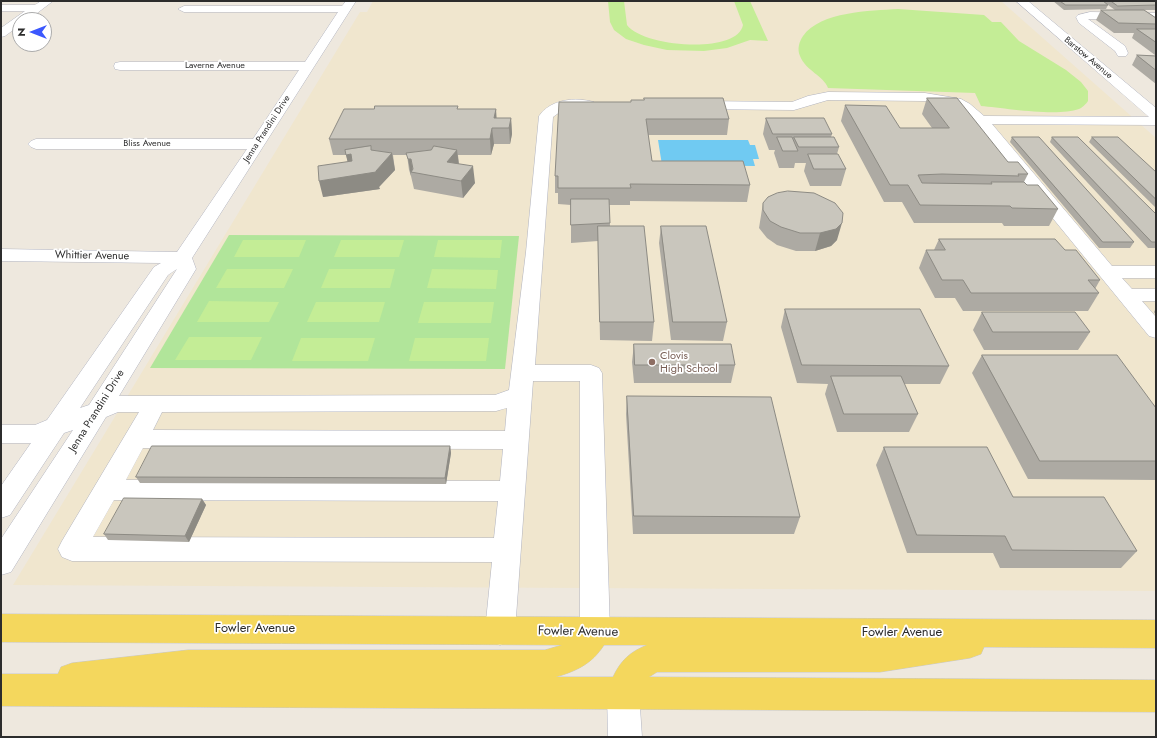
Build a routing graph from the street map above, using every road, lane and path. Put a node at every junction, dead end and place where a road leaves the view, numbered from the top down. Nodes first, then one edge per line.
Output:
1 (48, 1) edge
2 (1020, 1) edge
3 (349, 5) edge
4 (1, 8) edge
5 (38, 8) junction
6 (184, 9) dead end
7 (1156, 16) edge
8 (1, 33) edge
9 (1081, 52) junction
10 (1122, 53) junction
11 (1135, 57) dead end
12 (120, 66) dead end
13 (309, 66) junction
14 (604, 105) edge
15 (681, 105) edge
16 (1156, 115) edge
17 (980, 120) junction
18 (1156, 121) edge
19 (36, 144) dead end
20 (258, 144) junction
21 (1, 255) edge
22 (184, 258) junction
23 (1107, 272) junction
24 (1156, 272) edge
25 (1126, 295) junction
26 (1156, 295) edge
27 (1156, 331) edge
28 (521, 384) junction
29 (155, 404) junction
30 (95, 413) junction
31 (54, 429) junction
32 (1, 434) edge
33 (135, 439) junction
34 (516, 440) junction
35 (107, 490) junction
36 (512, 491) junction
37 (1, 507) edge
38 (507, 550) junction
39 (1, 563) edge
40 (1, 628) edge
41 (500, 630) junction
42 (596, 632) junction
43 (1045, 634) junction
44 (1156, 634) edge
45 (1, 687) edge
46 (1, 690) edge
47 (623, 693) junction
48 (1156, 696) edge
49 (625, 737) edge

1 - 5 street
2 - 9 street, Barstow Avenue
3 - 6 street
3 - 13 street, Jenna Prandini Drive
4 - 5 street
5 - 8 street
7 - 10 street
9 - 10 street
9 - 16 street, Barstow Avenue
10 - 11 street
12 - 13 street, Laverne Avenue
13 - 20 street, Jenna Prandini Drive
14 - 28 street
15 - 17 street
17 - 18 street
17 - 23 street
19 - 20 street, Bliss Avenue
20 - 22 street, Jenna Prandini Drive
21 - 22 street, Whittier Avenue
22 - 30 street, Jenna Prandini Drive
22 - 31 street, Jenna Prandini Drive
23 - 24 street
23 - 25 street
25 - 26 street
25 - 27 street
28 - 29 street
28 - 34 street
28 - 42 street
29 - 30 street
29 - 33 street
30 - 31 street
30 - 39 street, Jenna Prandini Drive
31 - 32 street
31 - 37 street, Jenna Prandini Drive
33 - 34 street
33 - 35 street
34 - 36 street
35 - 36 street
35 - 38 street
36 - 38 street
38 - 41 street
40 - 41 main road, Fowler Avenue
41 - 42 main road, Fowler Avenue
42 - 43 main road, Fowler Avenue
42 - 45 main road
43 - 44 main road, Fowler Avenue
43 - 47 main road
46 - 47 main road
47 - 48 main road
47 - 49 street

